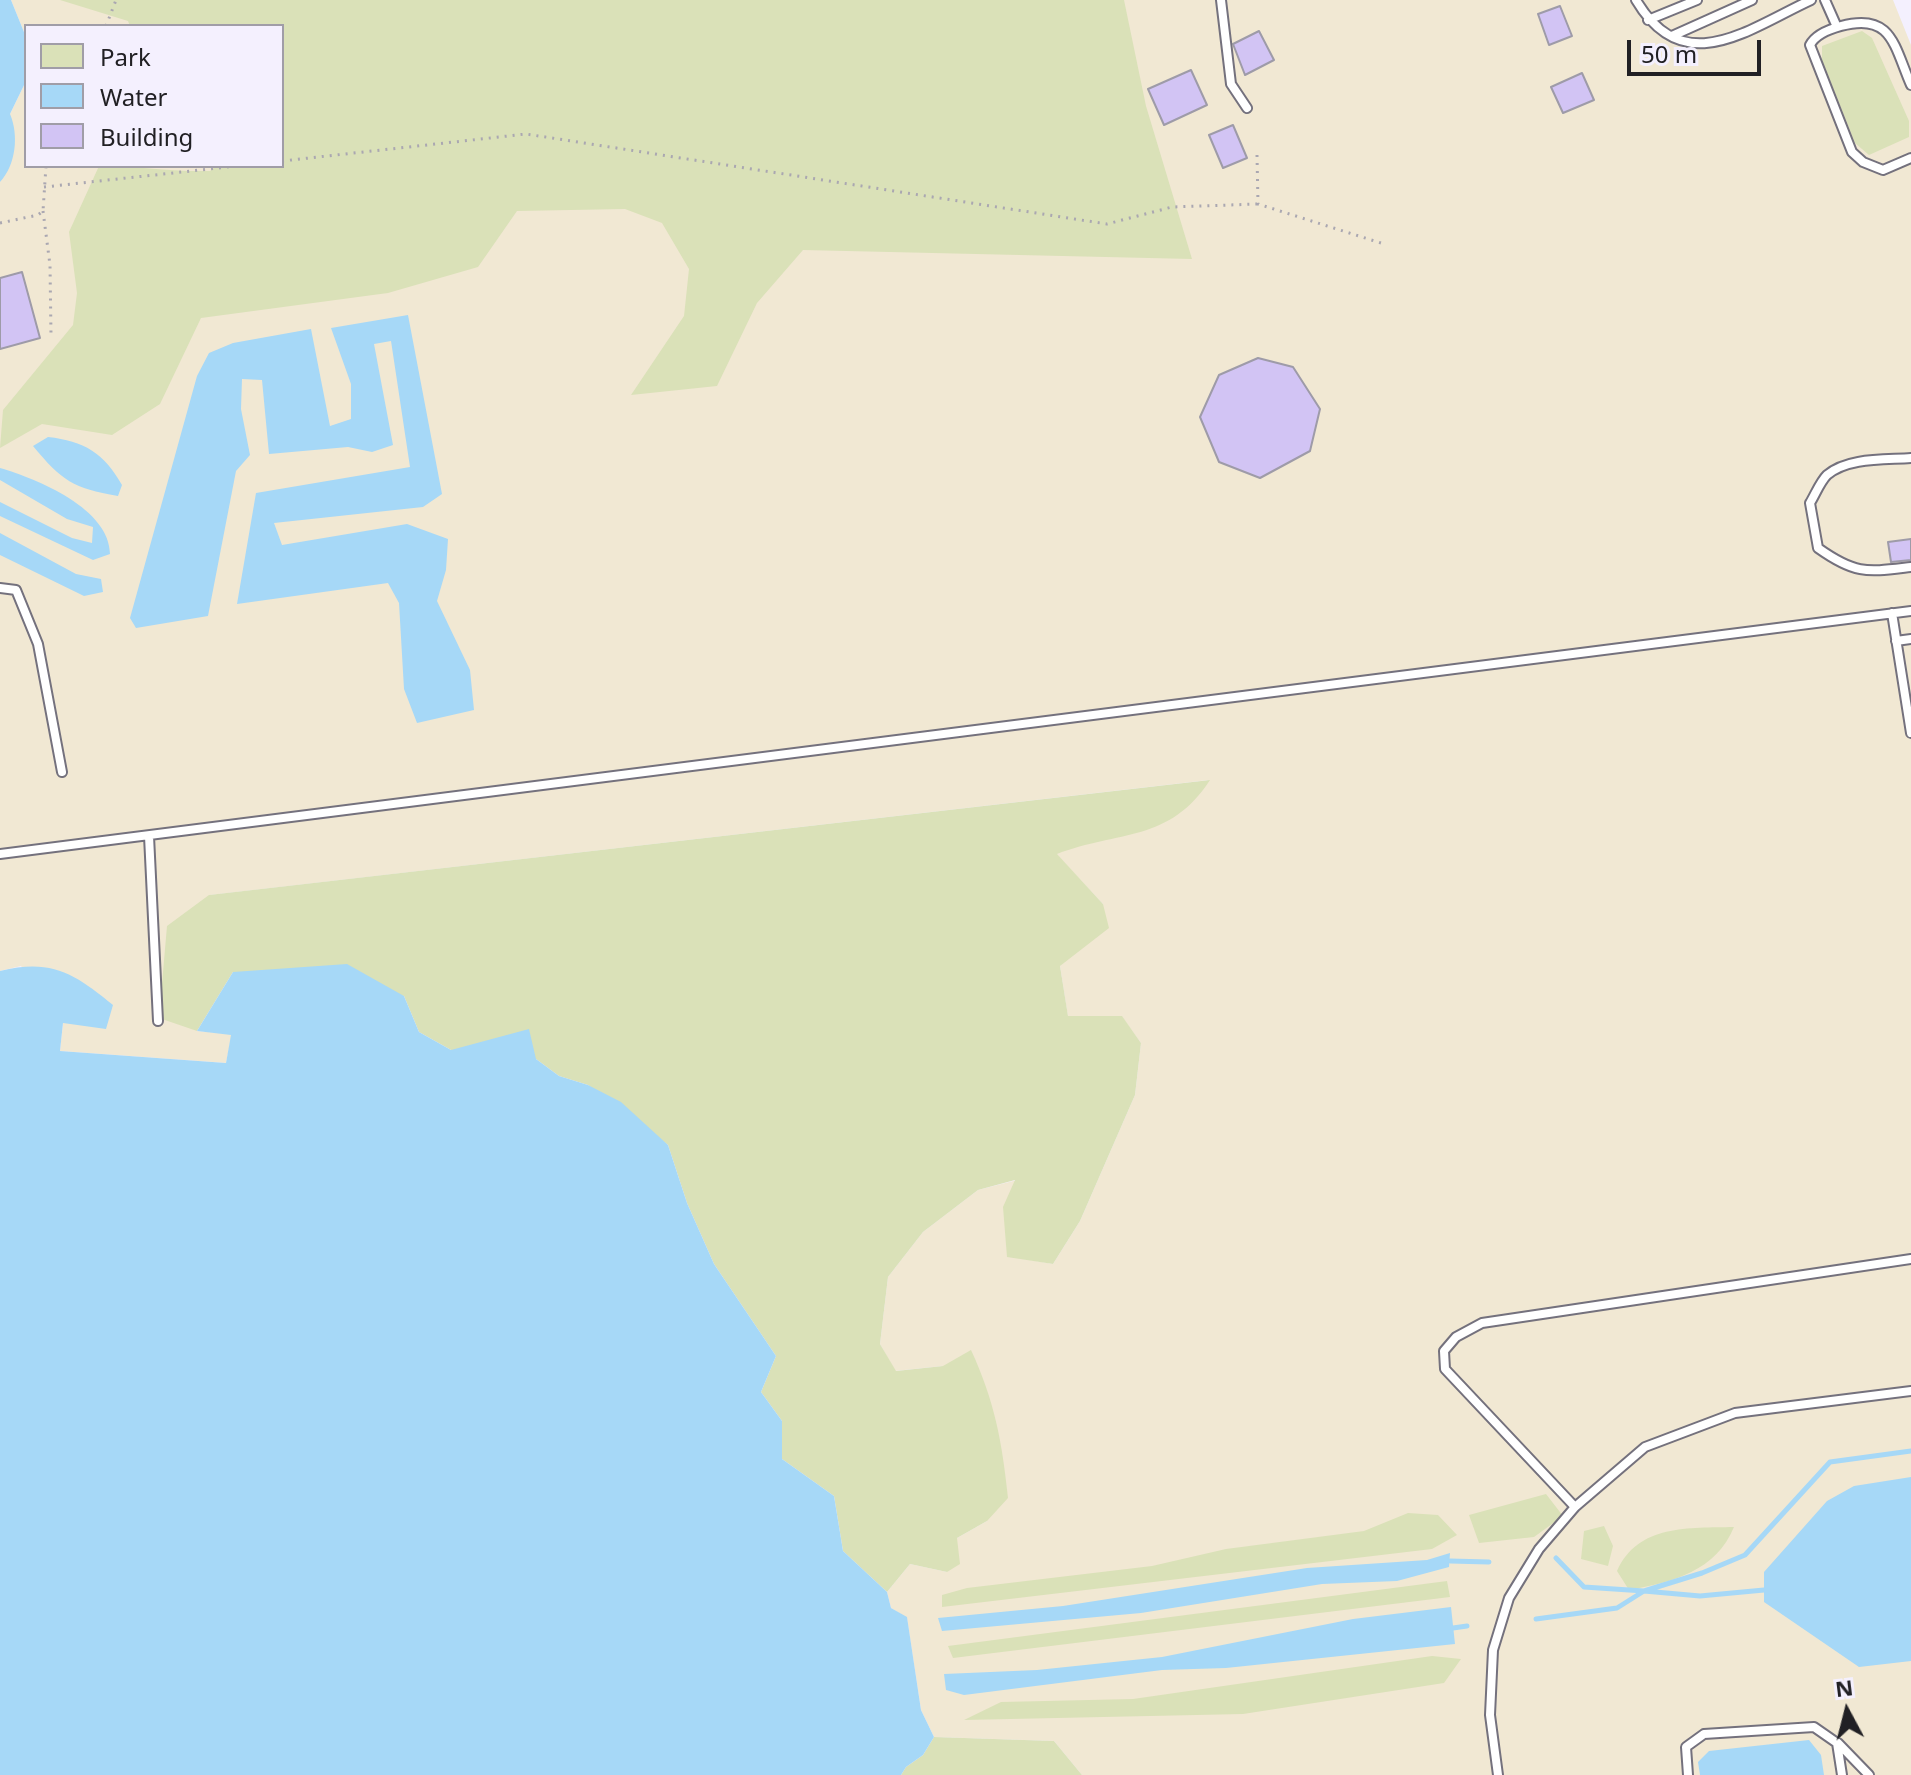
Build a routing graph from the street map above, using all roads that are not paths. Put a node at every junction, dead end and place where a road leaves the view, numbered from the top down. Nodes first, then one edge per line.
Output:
1 (1221, 0) edge
2 (1697, 0) edge
3 (1752, 0) edge
4 (1811, 0) edge
5 (1825, 0) edge
6 (1639, 1) edge
7 (1648, 20) junction
8 (1837, 27) junction
9 (1672, 36) junction
10 (1911, 85) edge
11 (1247, 108) dead end
12 (1911, 158) edge
13 (1911, 458) edge
14 (1911, 567) edge
15 (0, 588) edge
16 (1911, 611) edge
17 (1892, 613) junction
18 (1911, 639) edge
19 (1896, 641) junction
20 (1911, 733) edge
21 (62, 772) dead end
22 (149, 836) junction
23 (0, 854) edge
24 (158, 1021) dead end
25 (1911, 1259) edge
26 (1911, 1391) edge
27 (1575, 1507) junction
28 (1837, 1743) junction
29 (1498, 1775) edge
30 (1688, 1775) edge
31 (1842, 1775) edge
32 (1869, 1775) edge

1 - 11 lane
2 - 7 lane
3 - 9 lane
4 - 9 lane
5 - 8 lane
6 - 7 lane
7 - 9 lane
8 - 10 lane
8 - 12 lane
13 - 14 lane
15 - 21 lane
16 - 17 lane
17 - 19 lane
17 - 22 lane
18 - 19 lane
19 - 20 lane
22 - 23 lane
22 - 24 lane
25 - 27 lane
26 - 27 lane
27 - 29 lane
28 - 30 lane
28 - 31 lane
28 - 32 lane

